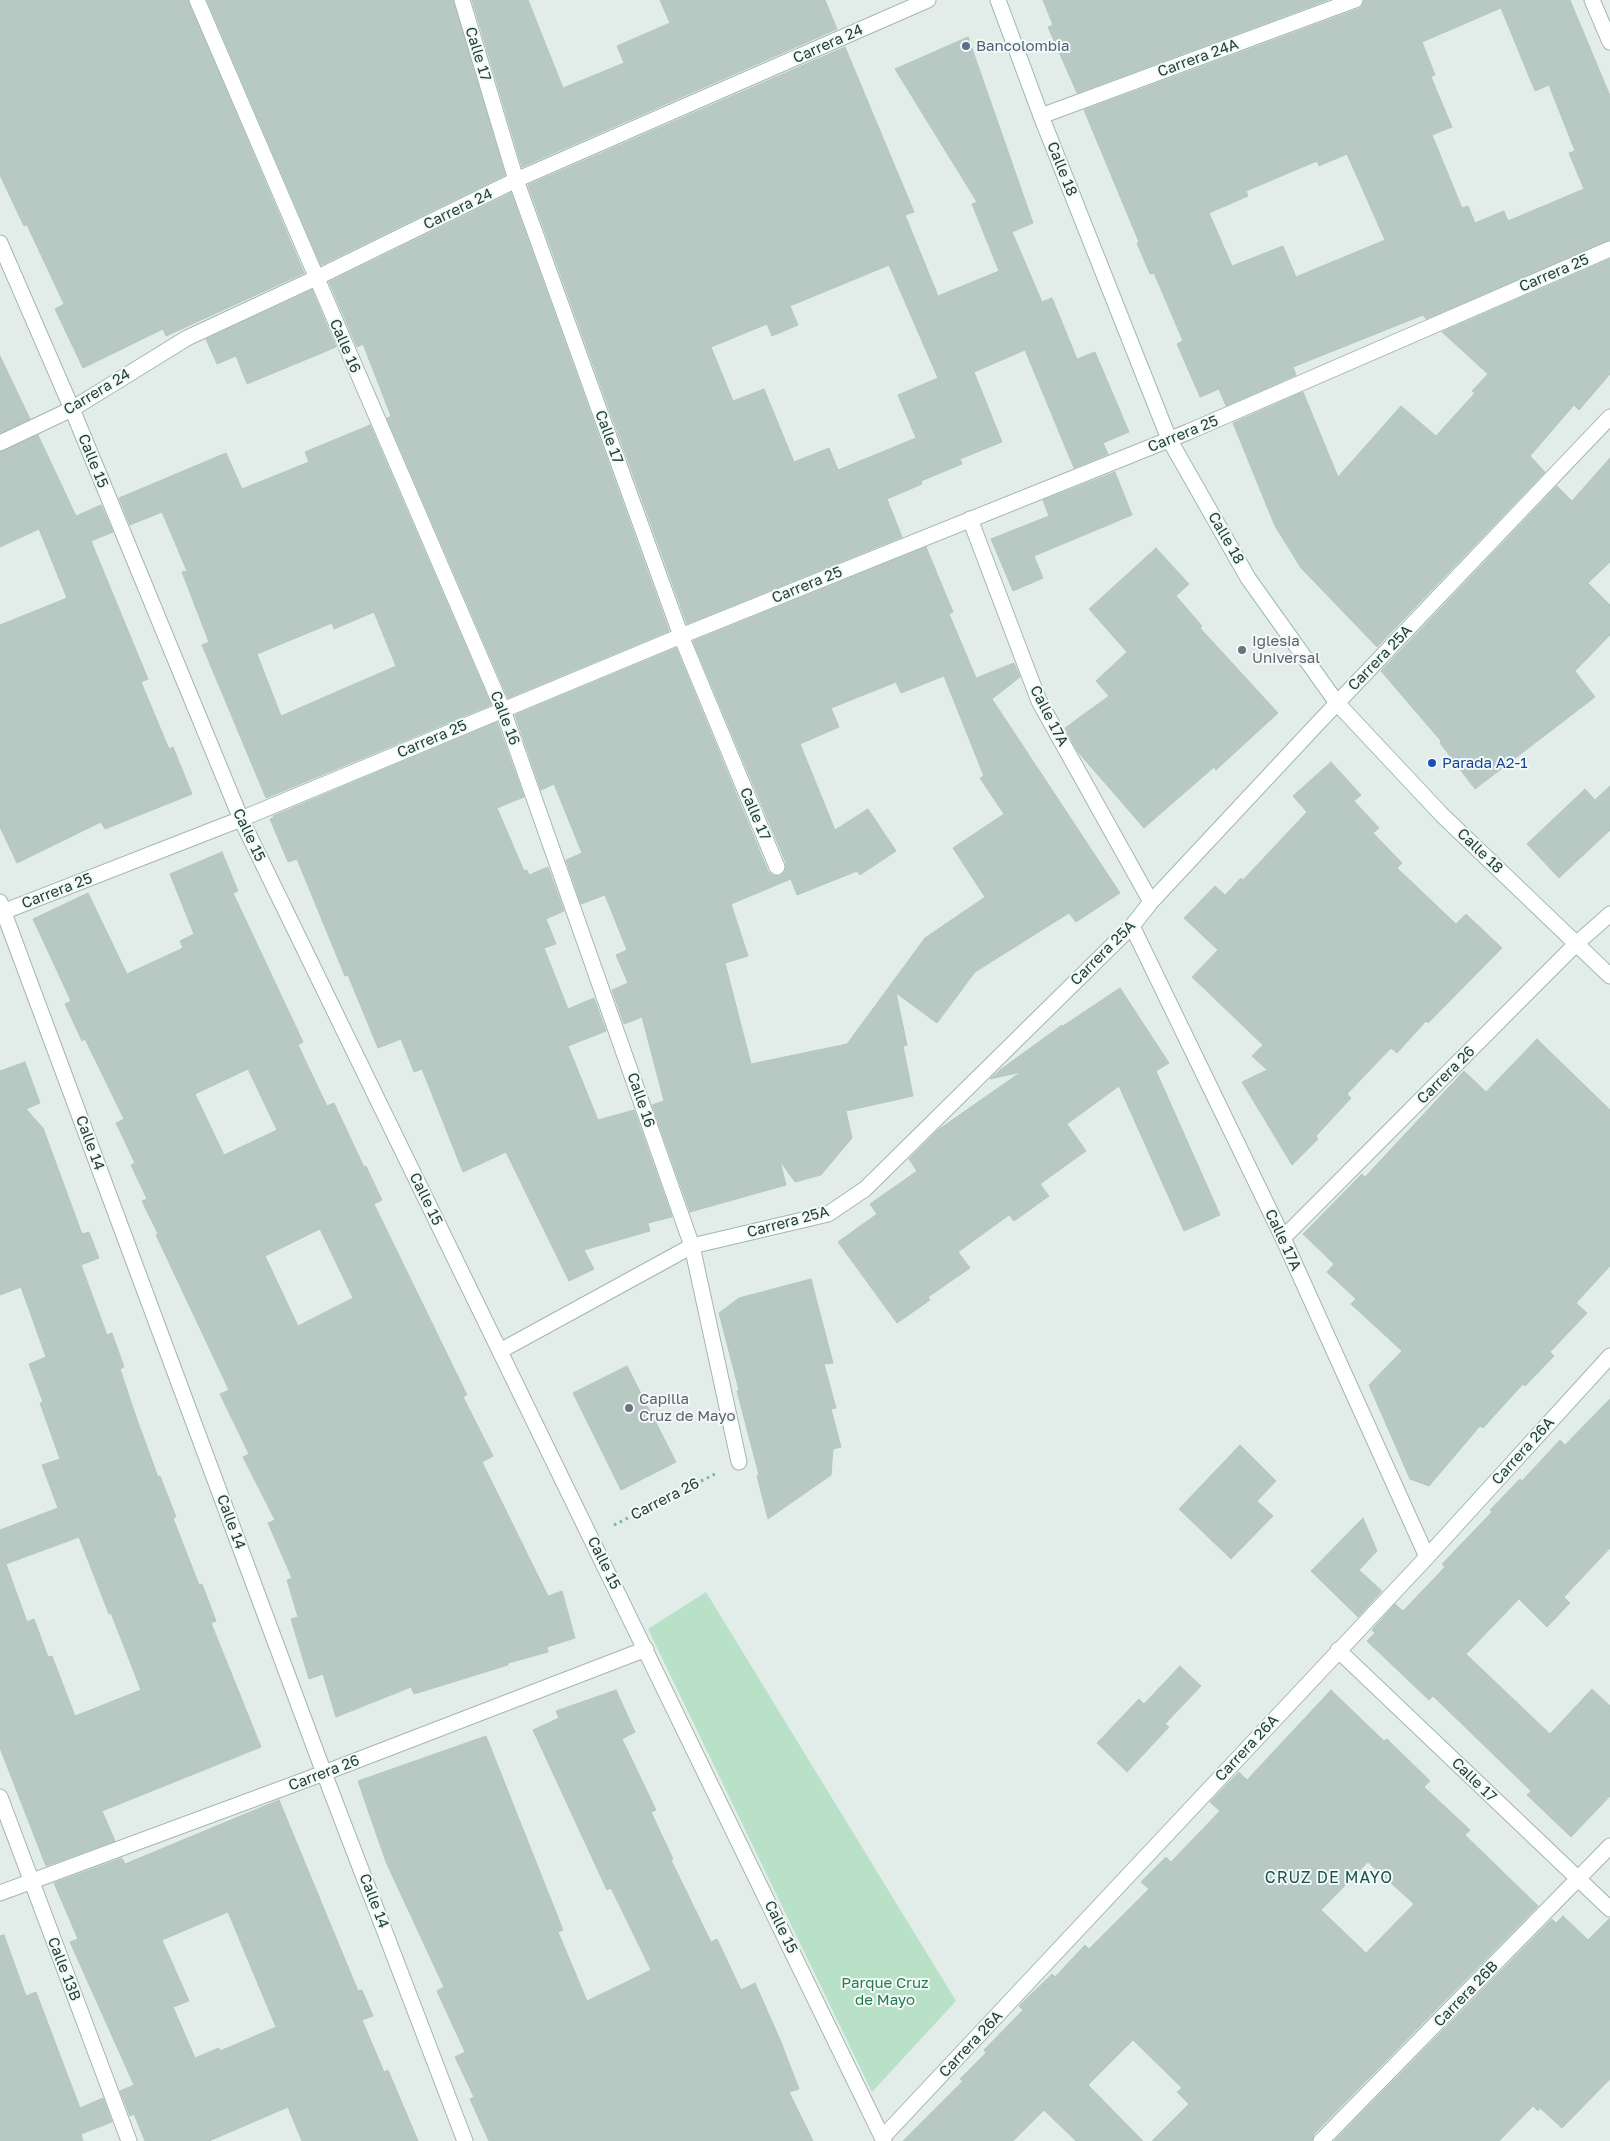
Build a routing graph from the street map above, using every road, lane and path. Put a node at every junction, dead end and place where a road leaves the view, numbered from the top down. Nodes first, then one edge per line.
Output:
1 (197, 0) edge
2 (462, 0) edge
3 (928, 0) edge
4 (998, 0) edge
5 (1356, 0) edge
6 (1592, 0) edge
7 (1610, 42) edge
8 (1041, 116) junction
9 (516, 180) junction
10 (0, 243) edge
11 (1610, 249) edge
12 (316, 278) junction
13 (72, 409) junction
14 (1610, 417) edge
15 (1169, 439) junction
16 (0, 442) edge
17 (970, 519) junction
18 (681, 636) junction
19 (1337, 704) junction
20 (503, 710) junction
21 (241, 819) junction
22 (777, 866) dead end
23 (1151, 902) junction
24 (1, 909) edge
25 (1610, 914) edge
26 (1132, 926) junction
27 (1576, 944) junction
28 (1610, 976) edge
29 (1283, 1238) junction
30 (692, 1246) junction
31 (500, 1351) junction
32 (1610, 1356) edge
33 (739, 1462) joint
34 (591, 1537) junction
35 (1427, 1556) junction
36 (646, 1649) junction
37 (1338, 1650) junction
38 (324, 1773) junction
39 (0, 1797) edge
40 (1610, 1846) edge
41 (1578, 1879) junction
42 (31, 1882) junction
43 (0, 1893) edge
44 (1610, 1909) edge
45 (884, 2139) edge
46 (128, 2141) edge
47 (466, 2141) edge
48 (1321, 2141) edge

1 - 12 street, Calle 16
2 - 9 street, Calle 17
3 - 9 street, Carrera 24
4 - 8 street, Calle 18
5 - 8 street, Carrera 24A
6 - 7 street
8 - 15 street, Calle 18
9 - 12 street, Carrera 24
9 - 18 street, Calle 17
10 - 13 street, Calle 15
11 - 15 street, Carrera 25
12 - 13 street, Carrera 24
12 - 20 street, Calle 16
13 - 16 street, Carrera 24
13 - 21 street, Calle 15
14 - 19 street, Carrera 25A
15 - 17 street, Carrera 25
15 - 19 street, Calle 18
17 - 18 street, Carrera 25
17 - 23 street, Calle 17A
18 - 20 street, Carrera 25
18 - 22 street, Calle 17
19 - 23 street, Carrera 25A
19 - 27 street, Calle 18
20 - 21 street, Carrera 25
20 - 30 street, Calle 16
21 - 24 street, Carrera 25
21 - 31 street, Calle 15
23 - 26 street, Carrera 25A
24 - 38 street, Calle 14
25 - 27 street, Carrera 26
26 - 29 street, Calle 17A
26 - 30 street, Carrera 25A
27 - 28 street, Calle 18
27 - 29 street, Carrera 26
29 - 35 street, Calle 17A
30 - 31 street, Carrera 25A
30 - 33 street, Calle 16
31 - 34 street, Calle 15
32 - 35 street, Carrera 26A
33 - 34 path, Carrera 26
34 - 36 street, Calle 15
35 - 37 street, Carrera 26A
36 - 38 street, Carrera 26
36 - 45 street, Calle 15
37 - 41 street, Calle 17
37 - 45 street, Carrera 26A
38 - 42 street, Carrera 26
38 - 47 street, Calle 14
39 - 42 street, Calle 13B
40 - 41 street, Carrera 26B
41 - 44 street, Calle 17
41 - 48 street, Carrera 26B
42 - 43 street, Carrera 26
42 - 46 street, Calle 13B

